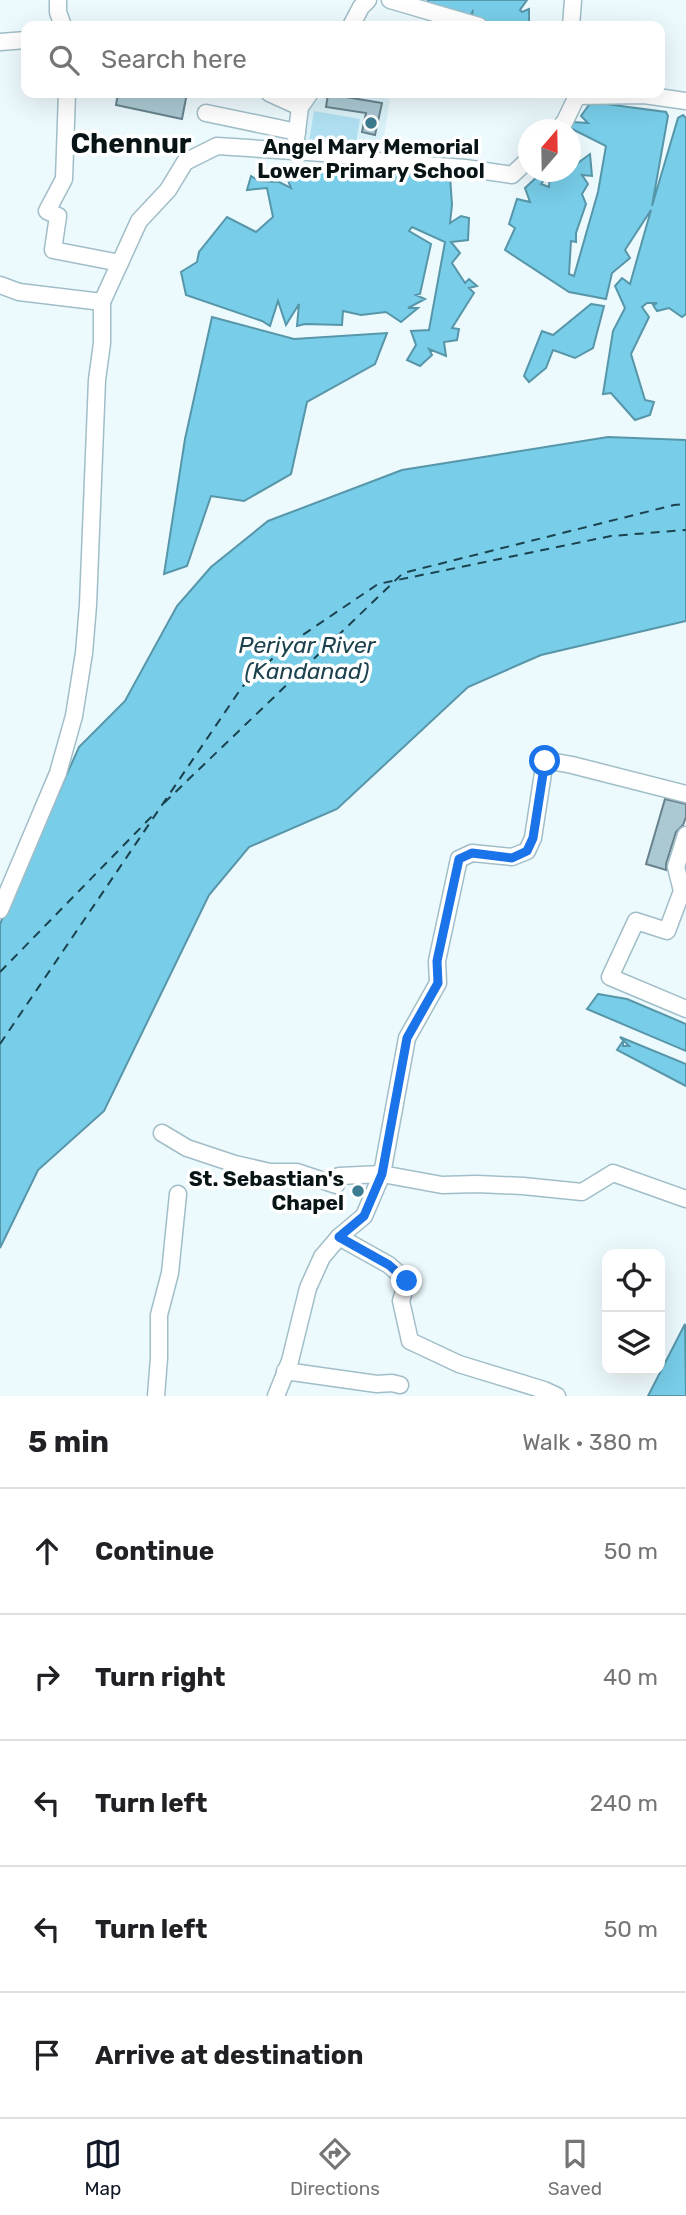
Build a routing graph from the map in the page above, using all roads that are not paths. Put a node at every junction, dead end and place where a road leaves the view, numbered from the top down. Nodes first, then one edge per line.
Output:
1 (58, 0) edge
2 (368, 0) edge
3 (390, 0) edge
4 (573, 0) edge
5 (61, 21) edge
6 (354, 21) edge
7 (463, 21) edge
8 (571, 21) edge
9 (21, 41) edge
10 (0, 43) edge
11 (67, 98) edge
12 (280, 98) edge
13 (306, 98) edge
14 (575, 98) edge
15 (665, 98) edge
16 (686, 101) edge
17 (300, 107) junction
18 (206, 113) dead end
19 (566, 119) edge
20 (297, 132) junction
21 (294, 152) junction
22 (518, 169) edge
23 (120, 262) junction
24 (0, 285) edge
25 (102, 302) junction
26 (686, 794) edge
27 (686, 835) edge
28 (0, 910) edge
29 (686, 1009) edge
30 (162, 1133) dead end
31 (382, 1174) junction
32 (178, 1194) dead end
33 (686, 1199) edge
34 (339, 1237) junction
35 (285, 1371) junction
36 (400, 1385) dead end
37 (156, 1396) edge
38 (276, 1396) edge
39 (557, 1396) edge

1 - 5 street
2 - 6 street
3 - 7 street
4 - 8 street
9 - 10 street
11 - 23 street
12 - 17 street
13 - 17 street
14 - 19 street
15 - 16 street
17 - 20 street
18 - 20 street
20 - 21 street
21 - 22 street
21 - 23 street
23 - 25 street
24 - 25 street
25 - 28 street
26 - 31 street
27 - 29 street
30 - 31 street
31 - 33 street
31 - 34 street
32 - 37 street
34 - 35 street
34 - 39 street
35 - 36 street
35 - 38 street

